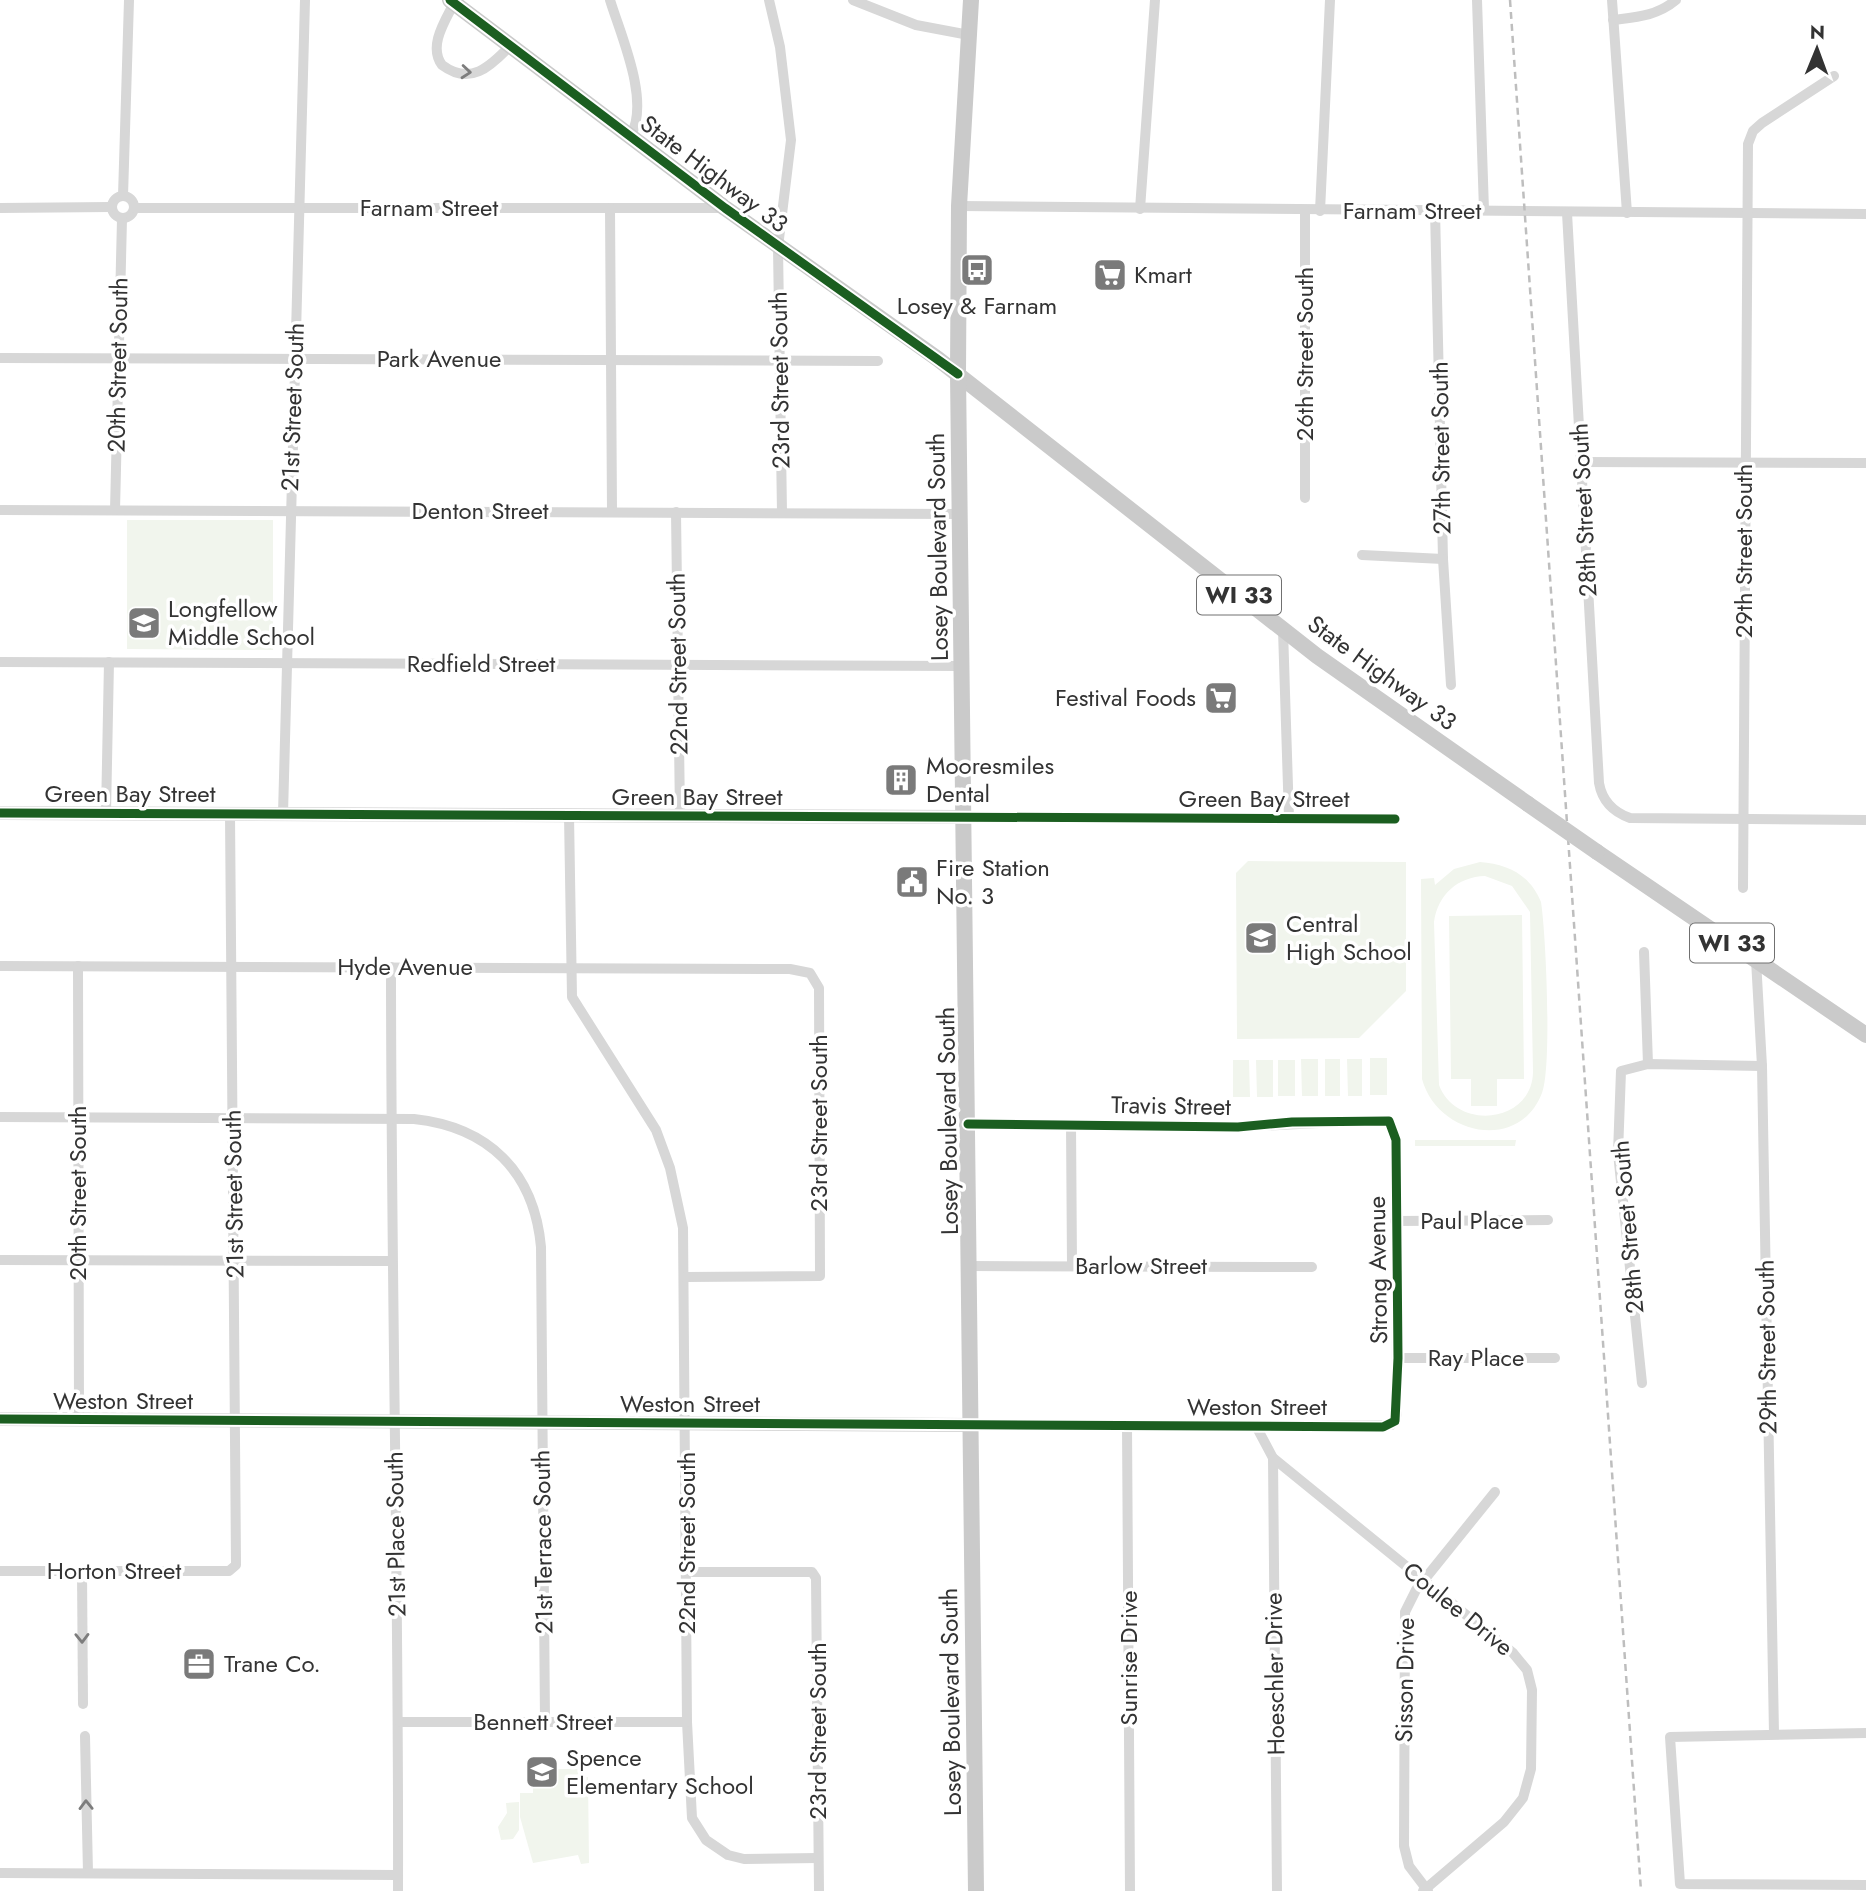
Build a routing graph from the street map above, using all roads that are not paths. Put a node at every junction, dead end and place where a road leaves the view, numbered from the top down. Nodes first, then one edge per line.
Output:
1 (129, 0) edge
2 (305, 0) edge
3 (610, 0) edge
4 (769, 0) edge
5 (853, 0) edge
6 (971, 0) edge
7 (1155, 0) edge
8 (1330, 0) edge
9 (1477, 0) edge
10 (1612, 0) edge
11 (1676, 0) edge
12 (452, 1) edge
13 (1614, 20) junction
14 (969, 35) junction
15 (510, 46) junction
16 (1834, 76) dead end
17 (631, 135) junction
18 (123, 196) junction
19 (959, 206) junction
20 (111, 207) junction
21 (0, 208) edge
22 (134, 208) junction
23 (300, 208) junction
24 (610, 208) junction
25 (724, 208) junction
26 (1140, 209) junction
27 (1305, 210) junction
28 (1435, 210) junction
29 (1484, 210) junction
30 (1320, 211) junction
31 (1567, 213) junction
32 (1627, 213) junction
33 (1747, 214) junction
34 (1866, 214) edge
35 (122, 219) junction
36 (778, 247) junction
37 (0, 358) edge
38 (118, 358) junction
39 (295, 359) junction
40 (610, 359) junction
41 (781, 360) junction
42 (878, 361) dead end
43 (958, 374) junction
44 (1581, 462) junction
45 (1745, 463) junction
46 (1866, 463) edge
47 (1305, 498) dead end
48 (0, 510) edge
49 (115, 510) junction
50 (289, 511) junction
51 (612, 511) junction
52 (676, 512) junction
53 (782, 513) junction
54 (960, 514) junction
55 (1362, 555) dead end
56 (1443, 559) junction
57 (1283, 630) junction
58 (0, 662) edge
59 (109, 662) junction
60 (286, 663) junction
61 (678, 665) junction
62 (962, 666) junction
63 (1451, 685) dead end
64 (0, 813) edge
65 (106, 813) junction
66 (230, 814) junction
67 (283, 814) junction
68 (569, 815) junction
69 (680, 816) junction
70 (964, 817) junction
71 (1743, 817) junction
72 (1289, 818) junction
73 (1395, 818) dead end
74 (1866, 820) edge
75 (1743, 888) dead end
76 (1644, 952) dead end
77 (1756, 960) junction
78 (0, 965) edge
79 (78, 966) junction
80 (231, 966) junction
81 (391, 967) junction
82 (570, 968) junction
83 (810, 973) joint
84 (1866, 1035) edge
85 (1648, 1064) junction
86 (1762, 1066) junction
87 (0, 1117) edge
88 (78, 1117) junction
89 (234, 1118) junction
90 (391, 1119) junction
91 (1373, 1122) joint
92 (968, 1124) junction
93 (1071, 1124) junction
94 (1548, 1220) dead end
95 (1395, 1221) junction
96 (0, 1260) edge
97 (78, 1260) junction
98 (235, 1261) junction
99 (392, 1261) junction
100 (969, 1266) junction
101 (1072, 1266) junction
102 (1312, 1267) dead end
103 (685, 1277) junction
104 (1398, 1358) junction
105 (1555, 1358) dead end
106 (1642, 1383) dead end
107 (0, 1419) edge
108 (79, 1420) junction
109 (236, 1421) junction
110 (394, 1422) junction
111 (541, 1422) junction
112 (686, 1423) junction
113 (970, 1425) junction
114 (1127, 1425) junction
115 (1256, 1426) junction
116 (1380, 1427) joint
117 (1272, 1458) junction
118 (1495, 1492) dead end
119 (0, 1571) edge
120 (82, 1571) junction
121 (229, 1571) joint
122 (687, 1572) junction
123 (1423, 1581) junction
124 (83, 1704) dead end
125 (400, 1722) junction
126 (545, 1722) junction
127 (687, 1722) junction
128 (1866, 1733) edge
129 (1774, 1734) junction
130 (85, 1736) dead end
131 (818, 1858) junction
132 (0, 1873) edge
133 (88, 1873) junction
134 (398, 1875) junction
135 (1866, 1885) edge
136 (1729, 1888) edge
137 (1838, 1888) edge
138 (1425, 1890) edge
139 (398, 1891) edge
140 (819, 1891) edge
141 (976, 1891) edge
142 (1130, 1891) edge
143 (1277, 1891) edge

1 - 18 street
2 - 23 street, 21st Street South
3 - 17 street
4 - 36 street, 23rd Street South
5 - 14 street
6 - 14 main road, Losey Boulevard South
7 - 26 street
8 - 30 street
9 - 29 street
10 - 13 street
11 - 13 street
12 - 15 main road, State Highway 33 / WI 33
12 -> 15 street
13 - 32 street
14 - 19 main road, Losey Boulevard South
15 - 17 main road, State Highway 33 / WI 33
16 - 33 street, 29th Street South
17 - 25 main road, State Highway 33 / WI 33
18 - 20 street
18 - 22 street
19 - 26 street, Farnam Street
19 - 43 main road, Losey Boulevard South
20 - 21 street
20 - 35 street
22 - 23 street, Farnam Street
22 - 35 street
23 - 24 street, Farnam Street
23 - 39 street, 21st Street South
24 - 25 street, Farnam Street
24 - 40 street
25 - 36 main road, State Highway 33 / WI 33
26 - 27 street, Farnam Street
27 - 30 street, Farnam Street
27 - 47 street, 26th Street South
28 - 29 street, Farnam Street
28 - 30 street, Farnam Street
28 - 56 street, 27th Street South
29 - 31 street, Farnam Street
31 - 32 street, Farnam Street
31 - 44 street, 28th Street South
32 - 33 street, Farnam Street
33 - 34 street, Farnam Street
33 - 45 street, 29th Street South
35 - 38 street, 20th Street South
36 - 41 street, 23rd Street South
36 - 43 main road, State Highway 33 / WI 33
37 - 38 street, Park Avenue
38 - 39 street, Park Avenue
38 - 49 street, 20th Street South
39 - 40 street, Park Avenue
39 - 50 street, 21st Street South
40 - 41 street, Park Avenue
40 - 51 street
41 - 42 street, Park Avenue
41 - 53 street, 23rd Street South
43 - 54 main road, Losey Boulevard South
43 - 57 main road, State Highway 33 / WI 33
44 - 45 street
44 - 71 street, 28th Street South
45 - 46 street
45 - 71 street, 29th Street South
48 - 49 street, Denton Street
49 - 50 street, Denton Street
50 - 51 street, Denton Street
50 - 60 street, 21st Street South
51 - 52 street, Denton Street
52 - 53 street, Denton Street
52 - 61 street, 22nd Street South
53 - 54 street, Denton Street
54 - 62 main road, Losey Boulevard South
55 - 56 street
56 - 63 street, 27th Street South
57 - 72 street
57 - 77 main road, State Highway 33 / WI 33, bridge
58 - 59 street, Redfield Street
59 - 60 street, Redfield Street
59 - 65 street
60 - 61 street, Redfield Street
60 - 67 street, 21st Street South
61 - 62 street, Redfield Street
61 - 69 street, 22nd Street South
62 - 70 main road, Losey Boulevard South
64 - 65 street, Green Bay Street
65 - 66 street, Green Bay Street
66 - 67 street, Green Bay Street
66 - 80 street, 21st Street South
67 - 68 street, Green Bay Street
68 - 69 street, Green Bay Street
68 - 82 street, 22nd Street South
69 - 70 street, Green Bay Street
70 - 72 street, Green Bay Street
70 - 92 main road, Losey Boulevard South
71 - 74 street
71 - 75 street, 29th Street South
72 - 73 street, Green Bay Street
76 - 85 street
77 - 84 main road, State Highway 33 / WI 33
77 - 86 street, 29th Street South
78 - 79 street, Hyde Avenue
79 - 80 street, Hyde Avenue
79 - 88 street, 20th Street South
80 - 81 street, Hyde Avenue
80 - 89 street, 21st Street South
81 - 82 street, Hyde Avenue
81 - 90 street, 21st Place South
82 - 83 street, Hyde Avenue
82 - 103 street, 22nd Street South
83 - 103 street, 23rd Street South
85 - 86 street
85 - 106 street, 28th Street South
86 - 129 street, 29th Street South
87 - 88 street
88 - 89 street
88 - 97 street, 20th Street South
89 - 90 street
89 - 98 street, 21st Street South
90 - 99 street, 21st Place South
90 - 111 street, 21st Terrace South
91 - 93 street, Travis Street
91 - 95 street, Strong Avenue
92 - 93 street, Travis Street
92 - 100 main road, Losey Boulevard South
93 - 101 street
94 - 95 street, Paul Place
95 - 104 street, Strong Avenue
96 - 97 street
97 - 98 street
97 - 108 street, 20th Street South
98 - 99 street
98 - 109 street, 21st Street South
99 - 110 street, 21st Place South
100 - 101 street, Barlow Street
100 - 113 main road, Losey Boulevard South
101 - 102 street, Barlow Street
103 - 112 street, 22nd Street South
104 - 105 street, Ray Place
104 - 116 street, Strong Avenue
107 - 108 street, Weston Street
108 - 109 street, Weston Street
109 - 110 street, Weston Street
109 - 121 street, 21st Street South
110 - 111 street, Weston Street
110 - 125 street, 21st Place South
111 - 112 street, Weston Street
111 - 126 street, 21st Terrace South
112 - 113 street, Weston Street
112 - 122 street, 22nd Street South
113 - 114 street, Weston Street
113 - 141 main road, Losey Boulevard South
114 - 115 street, Weston Street
114 - 142 street, Sunrise Drive
115 - 116 street, Weston Street
115 - 117 street, Coulee Drive
117 - 123 street, Coulee Drive
117 - 143 street, Hoeschler Drive
118 - 123 street, Sisson Drive
119 - 120 street, Horton Street
120 - 121 street, Horton Street
120 -> 124 street
122 - 127 street, 22nd Street South
122 - 131 street, 23rd Street South
123 - 138 street, Sisson Drive
123 - 138 street, Coulee Drive
125 - 126 street, Bennett Street
125 - 134 street, 21st Place South
126 - 127 street, Bennett Street
127 - 131 street, 22nd Street South
128 - 129 street
129 - 136 street
133 -> 130 street
131 - 140 street, 23rd Street South
132 - 133 street
133 - 134 street
134 - 139 street, 21st Place South
135 - 137 street
136 - 137 street

